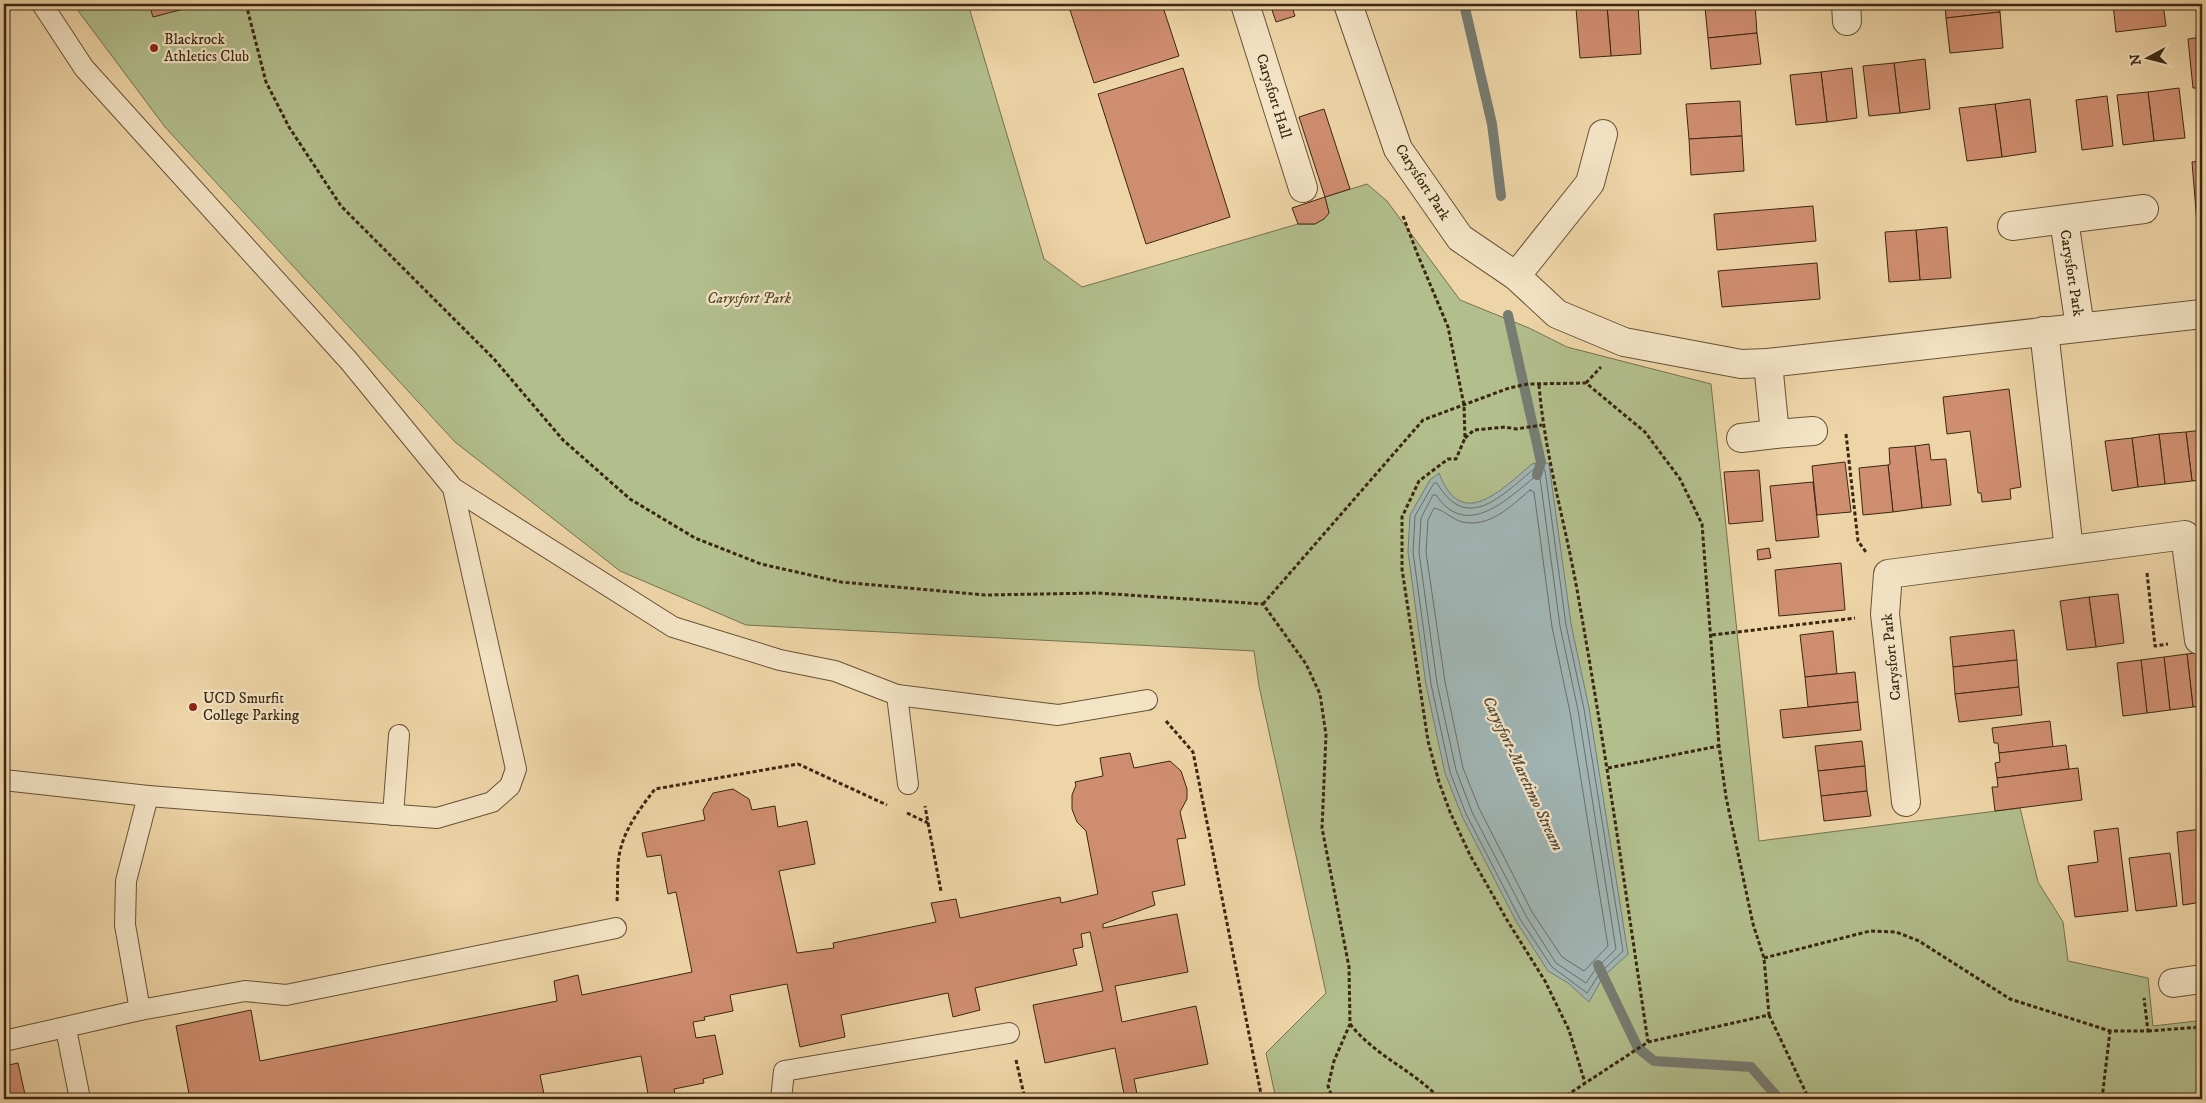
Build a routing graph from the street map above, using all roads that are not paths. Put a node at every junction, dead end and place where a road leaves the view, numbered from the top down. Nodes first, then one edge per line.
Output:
1 (42, 4) edge
2 (1245, 4) edge
3 (1348, 4) edge
4 (1603, 134) dead end
5 (1303, 188) dead end
6 (2144, 209) dead end
7 (2064, 220) junction
8 (2012, 226) dead end
9 (1516, 276) junction
10 (2202, 314) edge
11 (2080, 327) junction
12 (2044, 331) junction
13 (1768, 362) junction
14 (1813, 431) road end
15 (1775, 434) junction
16 (1741, 438) dead end
17 (454, 488) junction
18 (2069, 550) junction
19 (2200, 640) road end
20 (897, 695) junction
21 (1147, 700) road end
22 (399, 735) dead end
23 (4, 780) edge
24 (908, 784) road end
25 (148, 796) junction
26 (1906, 802) dead end
27 (393, 815) junction
28 (616, 928) road end
29 (2202, 979) edge
30 (2173, 983) road end
31 (140, 1010) junction
32 (66, 1028) junction
33 (1009, 1033) road end
34 (4, 1041) edge
35 (80, 1099) edge
36 (781, 1099) edge

1 - 17 lane
2 - 5 street, Carysfort Hall
3 - 9 street, Carysfort Park
4 - 9 street
6 - 7 street, Carysfort Park
7 - 8 street, Carysfort Park
7 - 11 street, Carysfort Park
9 - 13 street, Carysfort Park
10 - 11 street, Carysfort Park
11 - 12 street, Carysfort Park
12 - 13 street, Carysfort Park
12 - 18 street
13 - 15 street
14 - 15 street
15 - 16 street
17 - 20 lane
17 - 27 lane
18 - 19 street
18 - 26 street, Carysfort Park
20 - 21 lane
20 - 24 lane
22 - 27 lane
23 - 25 lane
25 - 27 lane
25 - 31 lane
28 - 31 lane
29 - 30 street
31 - 32 lane
32 - 34 lane
32 - 35 lane
33 - 36 lane

